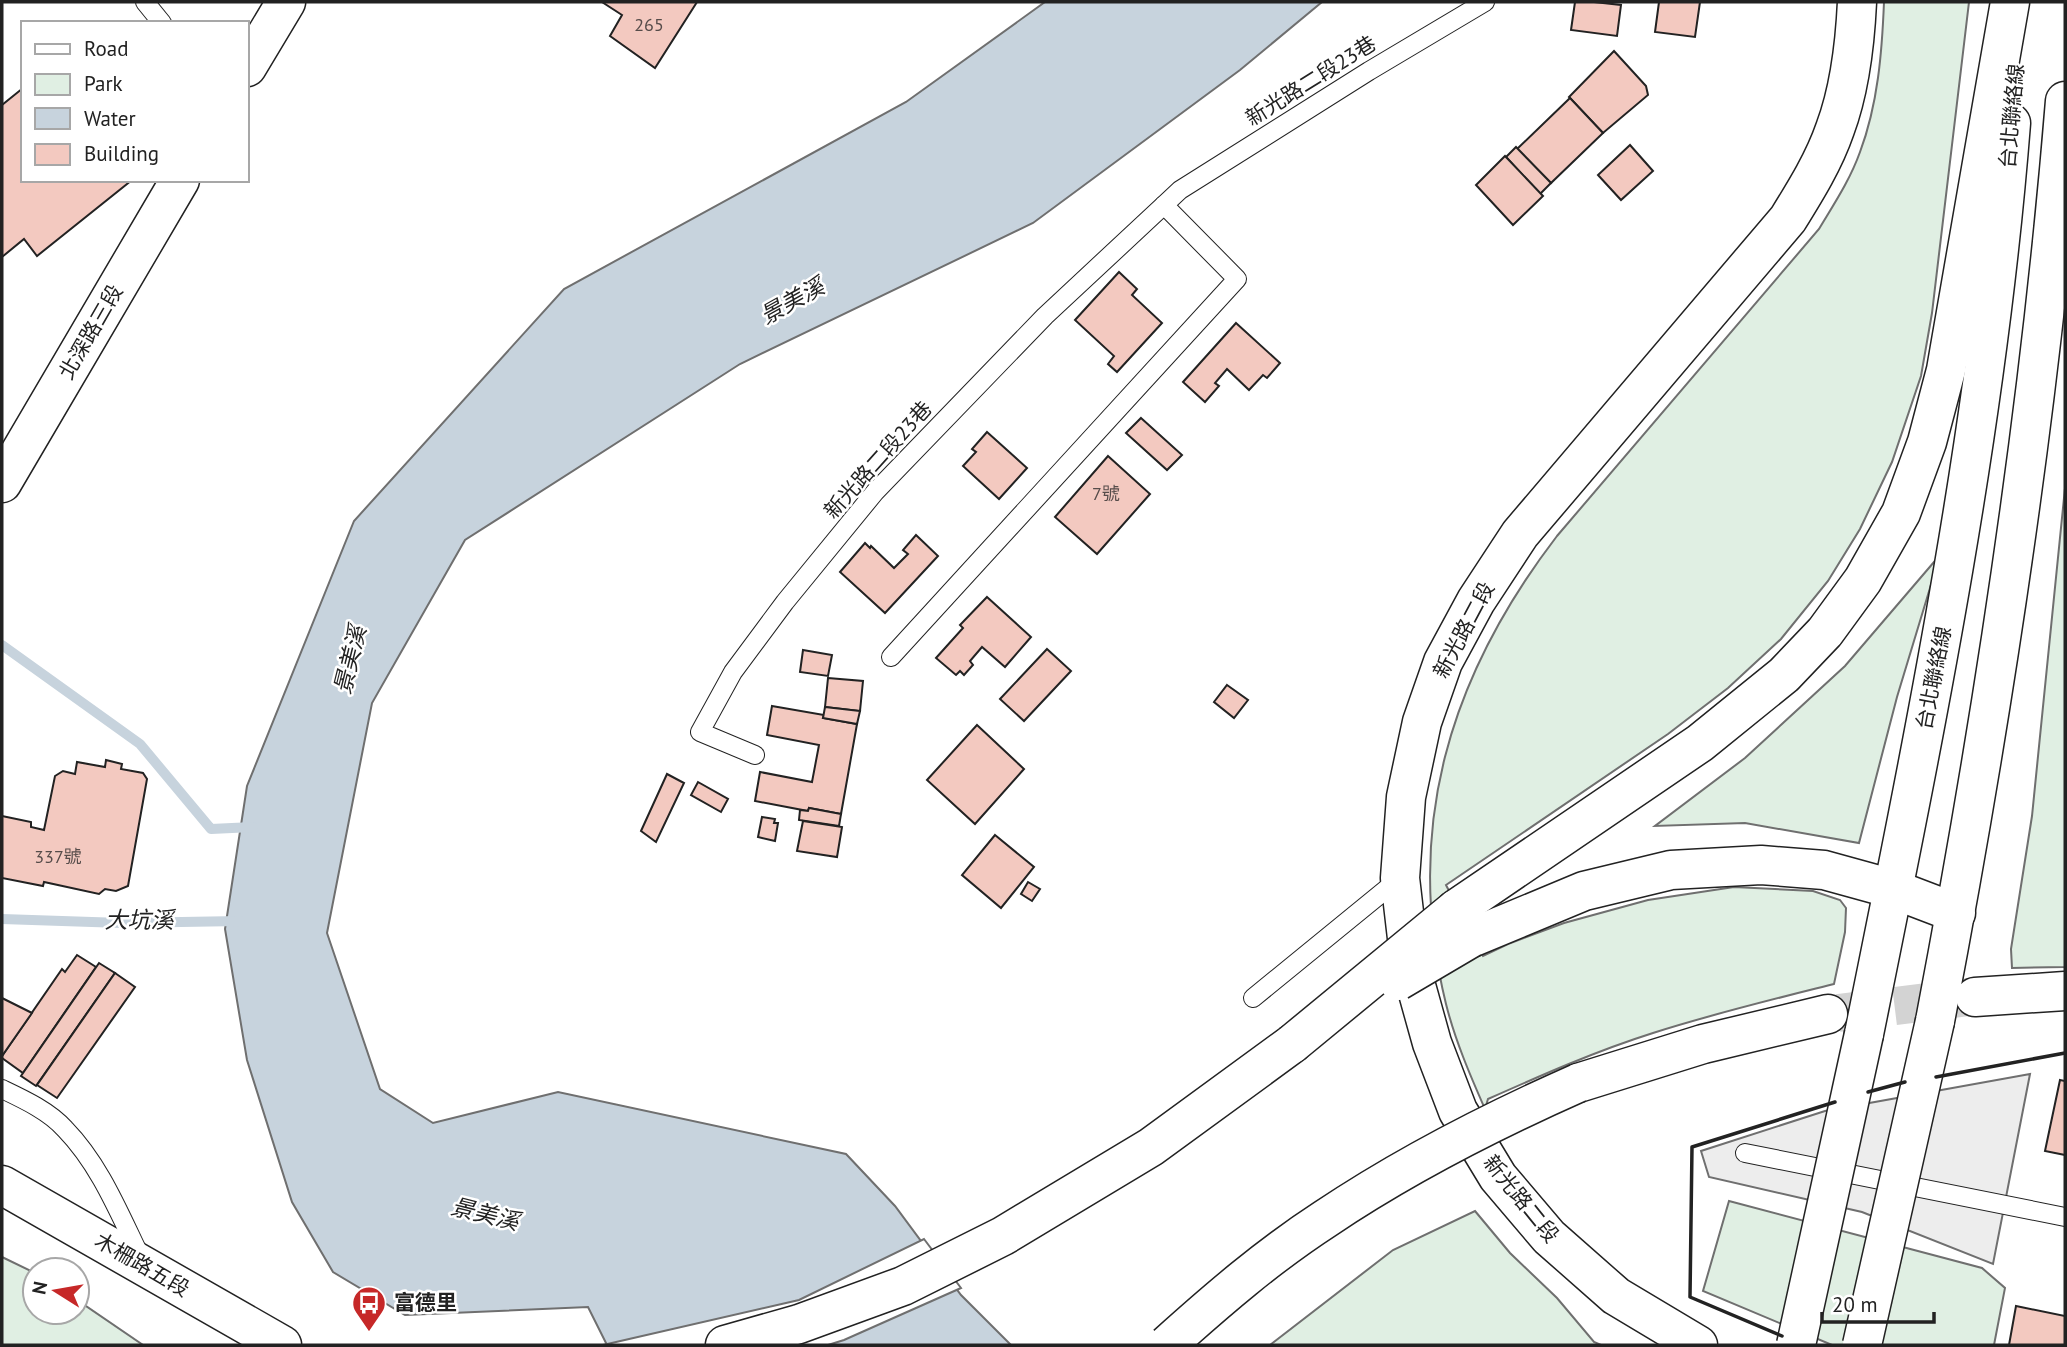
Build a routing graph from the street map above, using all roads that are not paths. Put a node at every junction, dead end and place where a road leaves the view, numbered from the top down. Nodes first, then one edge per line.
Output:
1 (145, 2) edge
2 (286, 2) edge
3 (1485, 2) edge
4 (1857, 2) edge
5 (2010, 2) edge
6 (2020, 2) edge
7 (160, 21) edge
8 (248, 66) edge
9 (2065, 101) edge
10 (179, 182) edge
11 (1164, 205) junction
12 (2, 483) edge
13 (891, 657) dead end
14 (755, 755) dead end
15 (1400, 878) junction
16 (1894, 889) junction
17 (1956, 913) junction
18 (1464, 923) junction
19 (2065, 991) edge
20 (1975, 997) tunnel mouth
21 (1253, 998) dead end
22 (1828, 1014) tunnel mouth
23 (2, 1089) edge
24 (1745, 1153) dead end
25 (2, 1185) edge
26 (2065, 1216) edge
27 (146, 1267) junction
28 (282, 1345) edge
29 (725, 1345) edge
30 (1167, 1345) edge
31 (1698, 1345) edge
32 (1796, 1345) edge
33 (1861, 1345) edge

1 - 7 lane
2 - 8 main road
3 - 11 lane, 新光路二段23巷
4 - 15 main road, 新光路二段
5 - 18 main road
6 - 16 main road, 台北聯絡線
9 - 17 main road
10 - 12 main road, 北深路三段
11 - 13 lane
11 - 14 lane, 新光路二段23巷
15 - 21 lane
15 - 31 main road, 新光路二段
16 - 17 main road
16 - 18 main road
16 - 32 main road, 台北聯絡線, bridge
17 - 33 main road, bridge
18 - 29 main road, bridge
19 - 20 main road
22 - 30 main road, bridge
23 - 27 lane
24 - 26 lane
25 - 27 main road, 木柵路五段
27 - 28 main road, 木柵路五段

